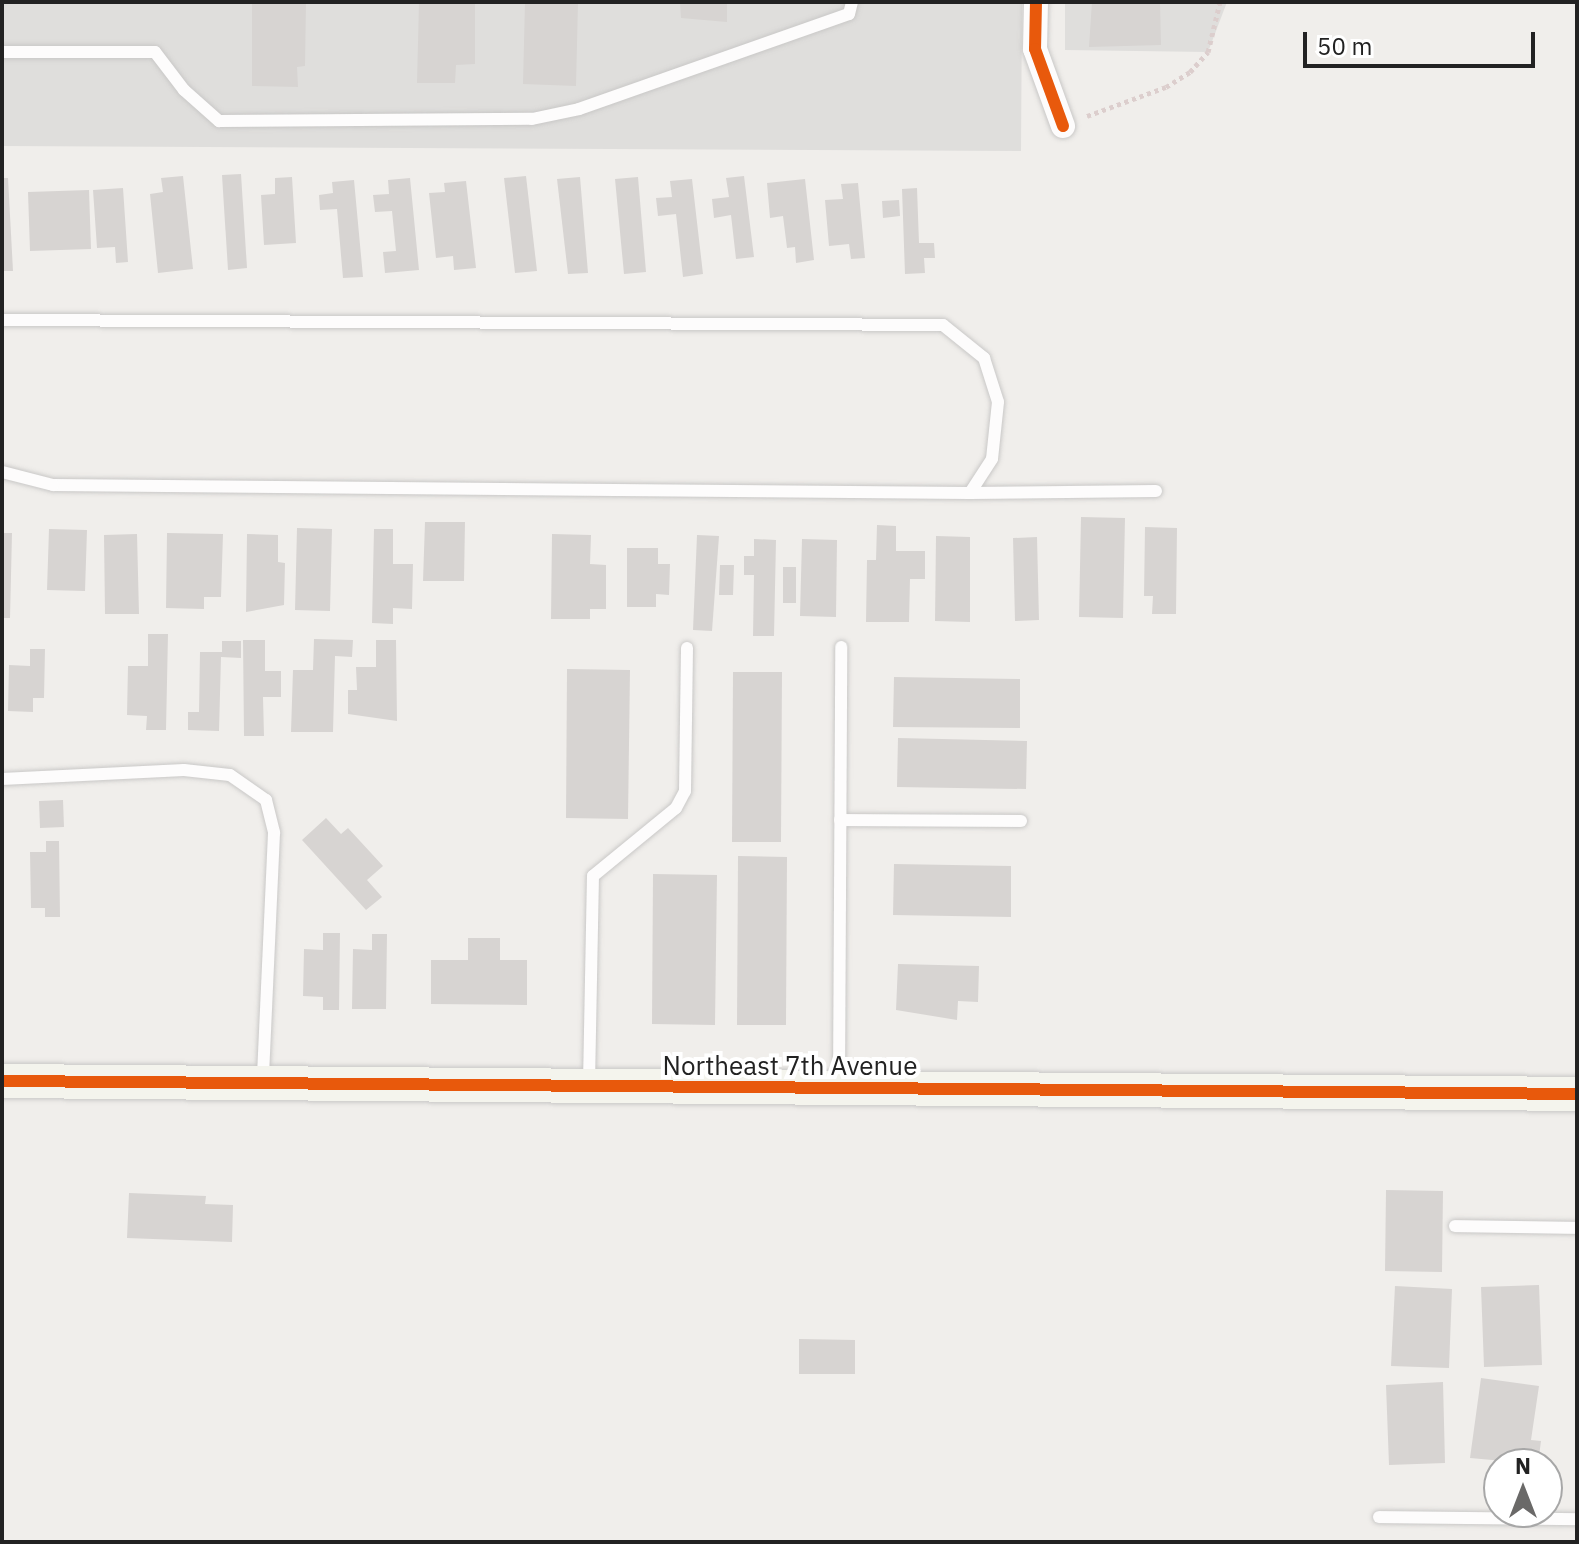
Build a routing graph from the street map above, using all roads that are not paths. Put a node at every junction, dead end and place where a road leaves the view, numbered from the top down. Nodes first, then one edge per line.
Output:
1 (852, 2) edge
2 (1036, 2) edge
3 (2, 52) edge
4 (1063, 126) road end
5 (2, 320) edge
6 (2, 472) edge
7 (1156, 491) dead end
8 (970, 493) junction
9 (841, 647) dead end
10 (687, 648) dead end
11 (2, 779) edge
12 (840, 820) junction
13 (1021, 821) dead end
14 (2, 1081) edge
15 (263, 1083) junction
16 (589, 1086) junction
17 (839, 1088) junction
18 (1577, 1094) edge
19 (1455, 1226) dead end
20 (1577, 1228) edge
21 (1379, 1517) dead end
22 (1577, 1519) edge

1 - 3 lane
2 - 4 street
5 - 8 lane
6 - 8 lane
7 - 8 lane
9 - 12 lane
10 - 16 lane
11 - 15 lane
12 - 13 lane
12 - 17 lane
14 - 15 street, Northeast 7th Avenue
15 - 16 street, Northeast 7th Avenue
16 - 17 street, Northeast 7th Avenue
17 - 18 street, Northeast 7th Avenue
19 - 20 lane
21 - 22 lane

